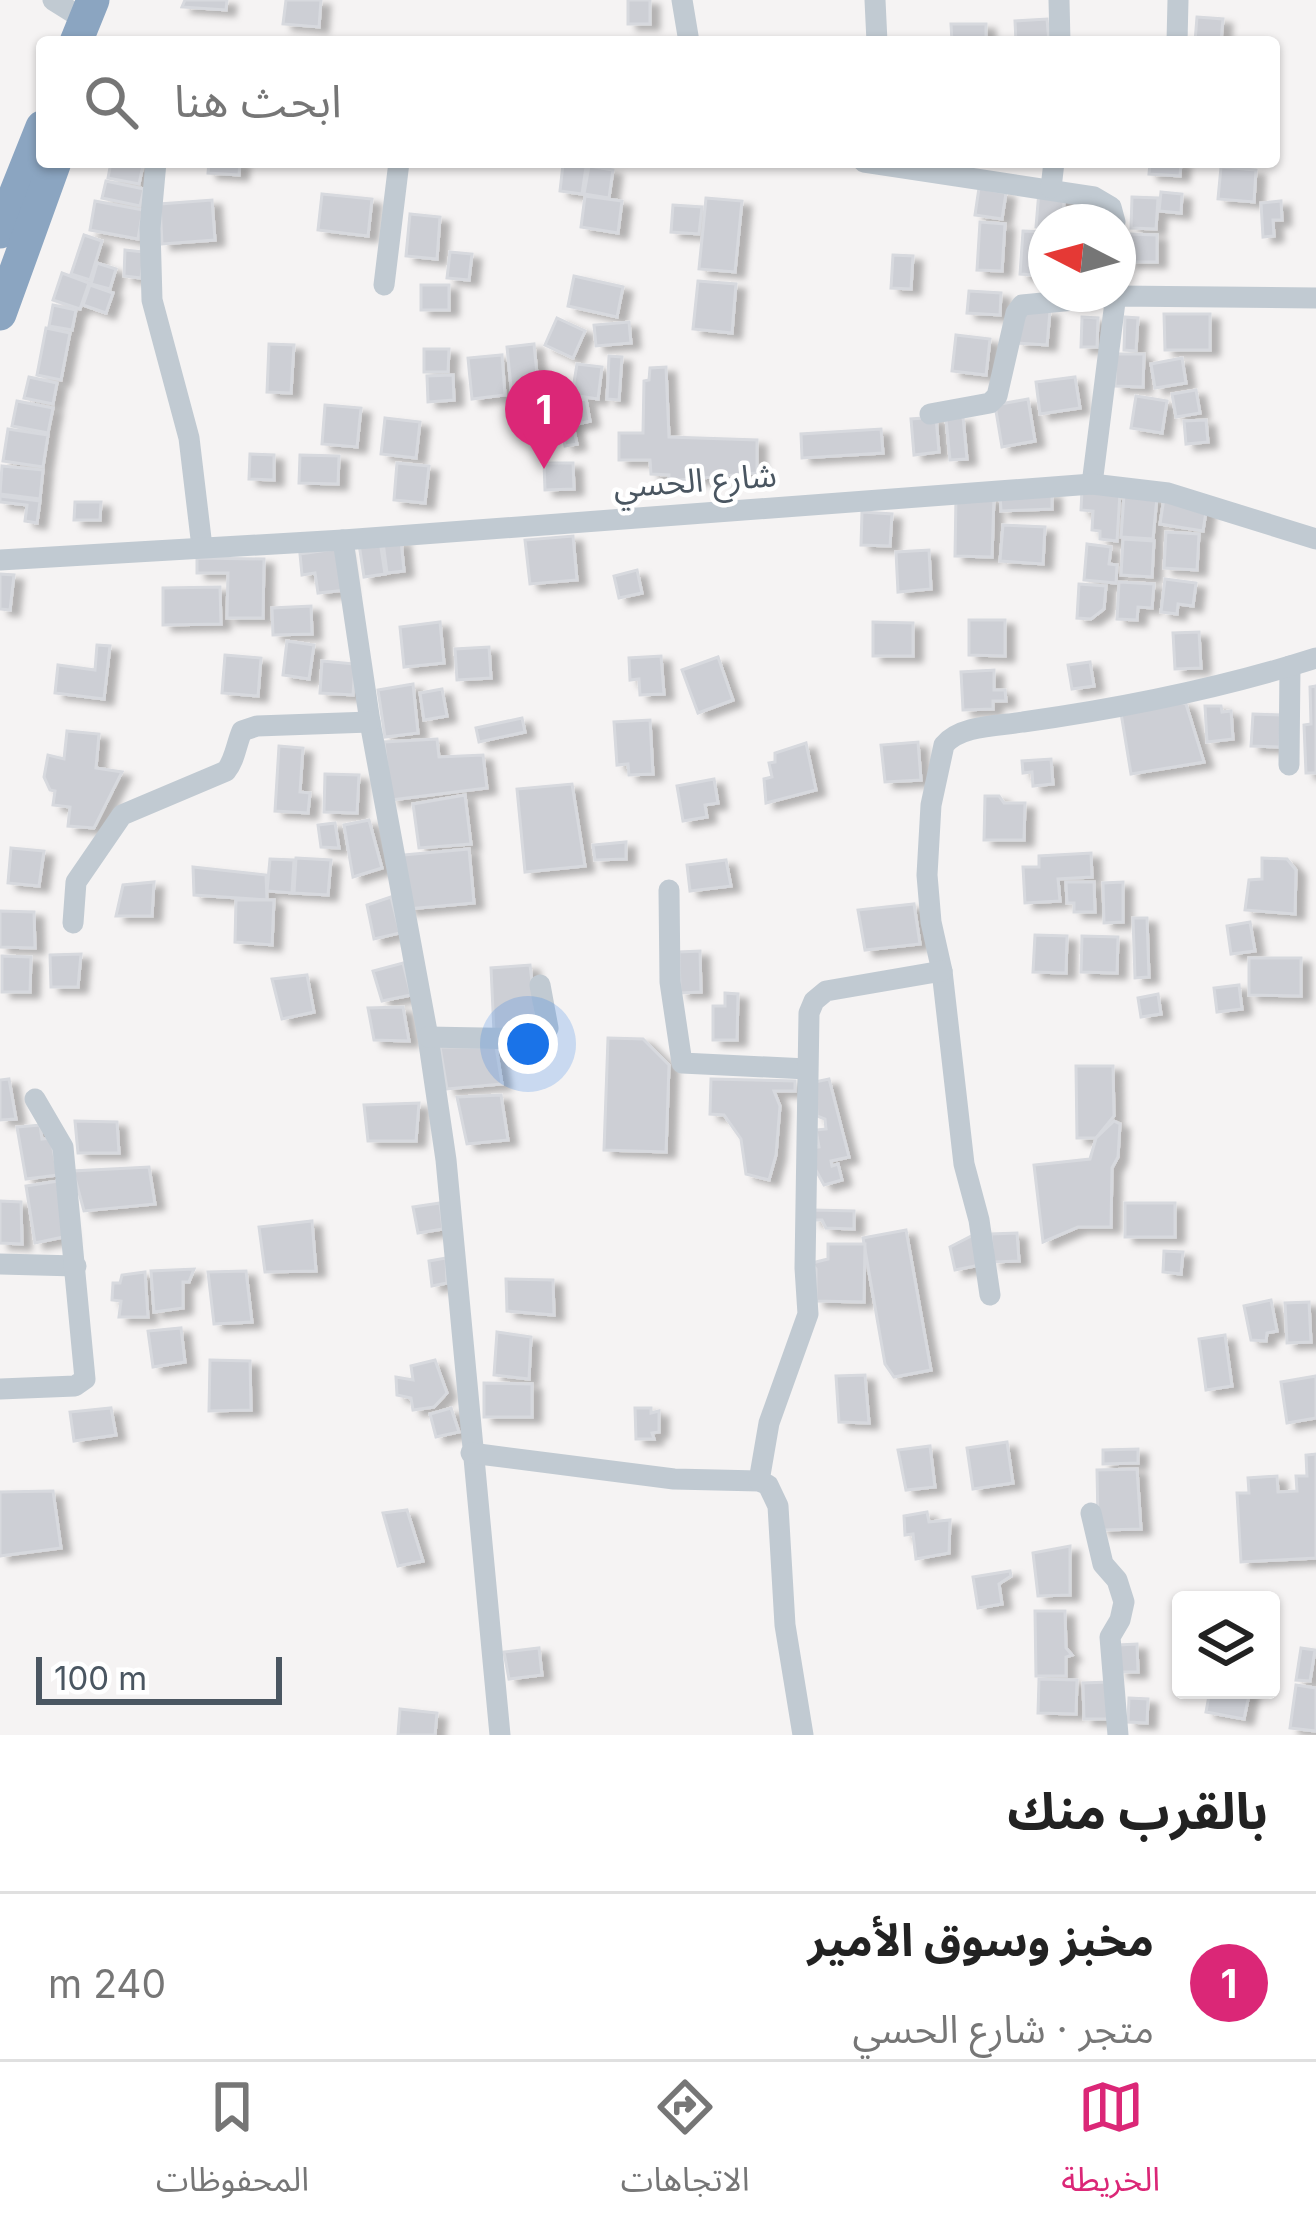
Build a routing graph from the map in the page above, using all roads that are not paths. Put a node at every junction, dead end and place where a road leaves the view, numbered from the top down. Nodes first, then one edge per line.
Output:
1 (53, 0) edge
2 (115, 0) edge
3 (682, 0) edge
4 (875, 0) edge
5 (1060, 0) edge
6 (1178, 0) edge
7 (88, 26) edge
8 (688, 36) edge
9 (877, 36) edge
10 (1060, 36) edge
11 (1177, 36) edge
12 (36, 142) edge
13 (53, 168) edge
14 (155, 168) edge
15 (398, 168) edge
16 (909, 168) edge
17 (1053, 168) edge
18 (1051, 188) junction
19 (1107, 204) edge
20 (0, 232) edge
21 (384, 285) dead end
22 (1136, 295) edge
23 (1316, 298) edge
24 (1028, 304) edge
25 (1114, 312) edge
26 (0, 314) edge
27 (930, 414) dead end
28 (1092, 484) junction
29 (1316, 539) edge
30 (343, 540) junction
31 (202, 547) junction
32 (0, 560) edge
33 (1316, 658) edge
34 (1290, 666) junction
35 (370, 722) junction
36 (1289, 765) dead end
37 (669, 890) dead end
38 (73, 923) dead end
39 (942, 971) junction
40 (540, 985) dead end
41 (428, 1037) junction
42 (807, 1069) junction
43 (34, 1099) dead end
44 (0, 1264) edge
45 (76, 1266) junction
46 (991, 1294) dead end
47 (0, 1389) edge
48 (471, 1453) junction
49 (759, 1481) junction
50 (1091, 1513) dead end
51 (500, 1735) edge
52 (803, 1735) edge
53 (1118, 1735) edge

1 - 7 street
2 - 7 highway
3 - 8 street
4 - 9 street
5 - 10 street
6 - 11 street
12 - 20 highway
13 - 26 highway
14 - 31 street
15 - 21 street
16 - 18 street
17 - 18 street
18 - 19 street
22 - 23 street
24 - 27 street
25 - 28 street
28 - 29 street, شارع الحسي
28 - 30 street, شارع الحسي
30 - 31 street, شارع الحسي
30 - 35 street
31 - 32 street, شارع الحسي
33 - 34 street
34 - 36 street
34 - 39 street
35 - 38 street
35 - 41 street
37 - 42 street
39 - 42 street
39 - 46 street
40 - 41 street
41 - 48 street
42 - 49 street
43 - 45 street
44 - 45 street
45 - 47 street
48 - 49 street
48 - 51 street
49 - 52 street
50 - 53 street

